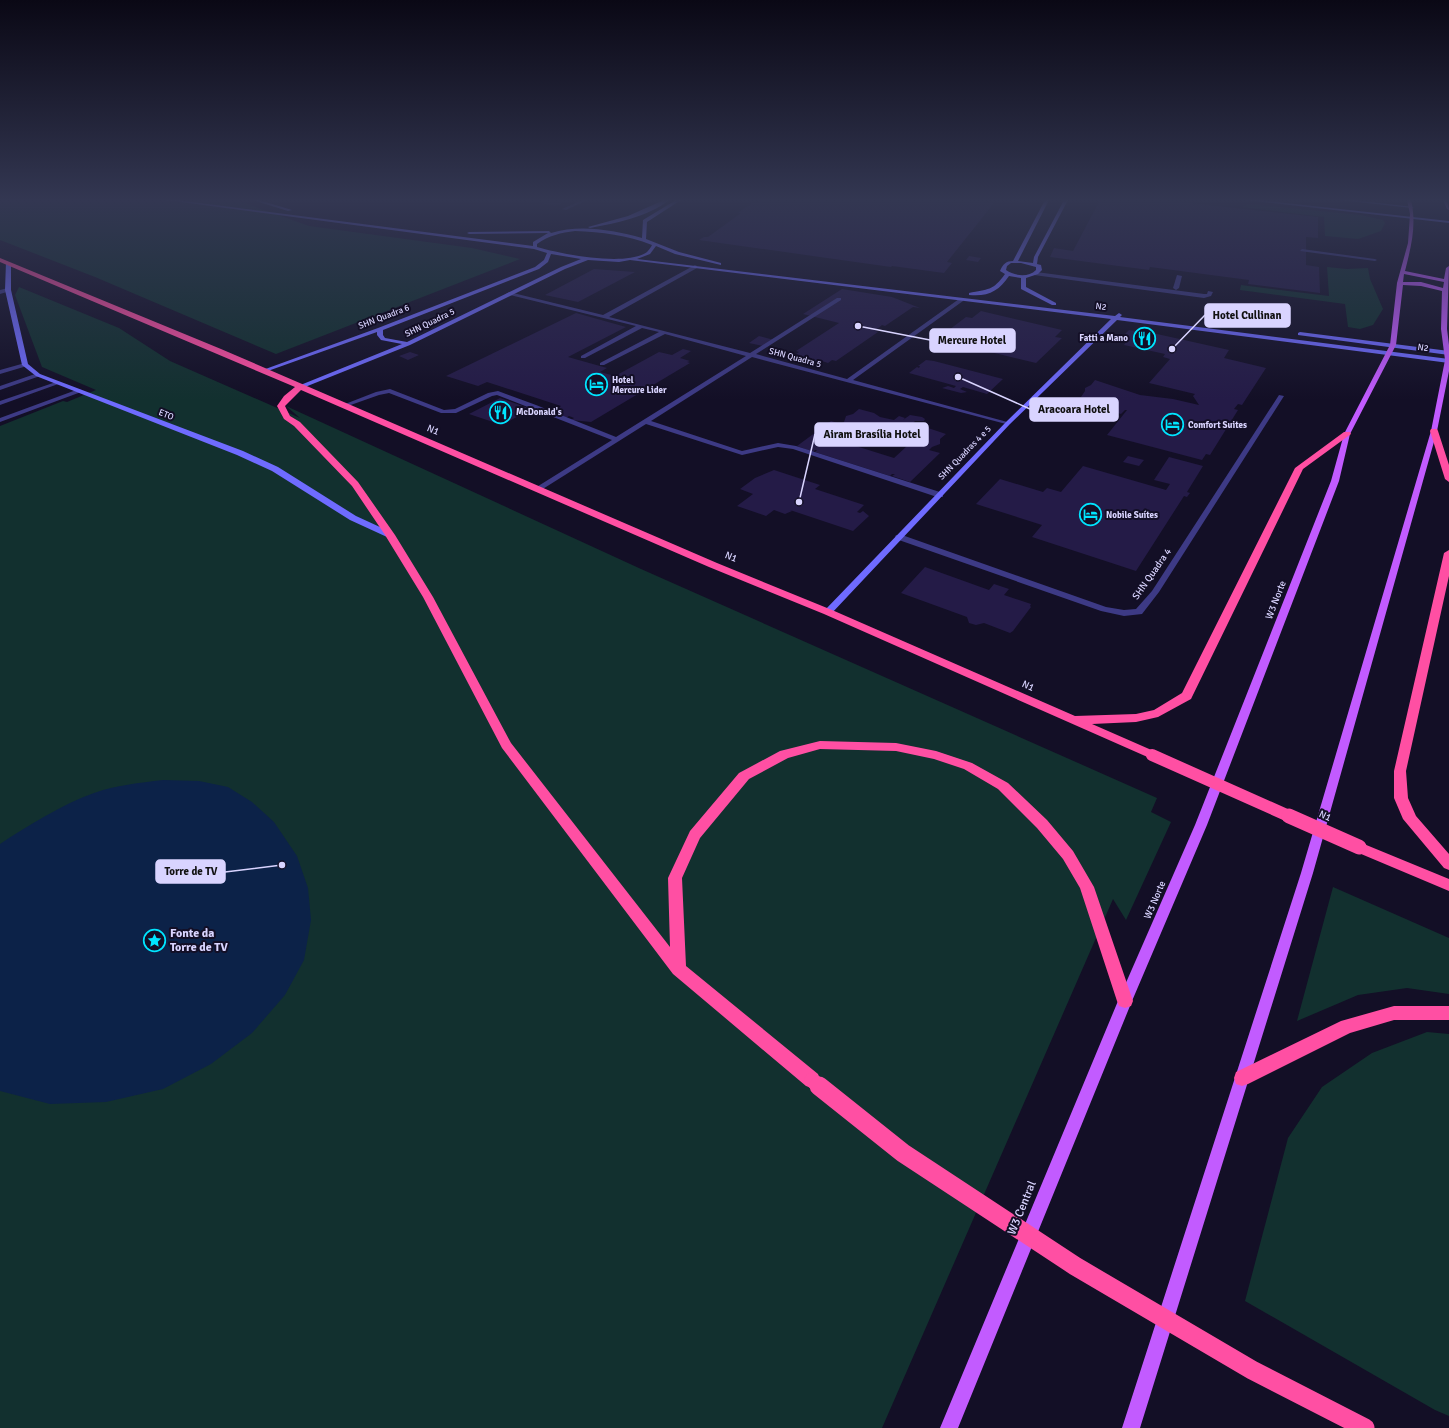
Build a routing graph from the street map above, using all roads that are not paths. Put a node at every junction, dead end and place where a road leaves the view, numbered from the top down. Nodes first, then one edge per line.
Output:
1 (8, 267) edge
2 (17, 267) edge
3 (539, 267) edge
4 (567, 267) edge
5 (692, 267) edge
6 (695, 267) junction
7 (1004, 267) edge
8 (1039, 267) edge
9 (1403, 267) edge
10 (753, 268) dead end
11 (1449, 268) edge
12 (1402, 272) junction
13 (1008, 274) junction
14 (1036, 274) junction
15 (1179, 276) dead end
16 (1024, 277) junction
17 (1446, 281) junction
18 (1400, 283) junction
19 (1176, 288) dead end
20 (8, 290) junction
21 (1444, 290) junction
22 (941, 291) dead end
23 (0, 292) edge
24 (1210, 292) dead end
25 (509, 294) junction
26 (971, 294) junction
27 (962, 296) junction
28 (994, 297) dead end
29 (839, 299) dead end
30 (1039, 302) dead end
31 (1054, 304) junction
32 (1121, 312) junction
33 (604, 317) junction
34 (1116, 318) junction
35 (1184, 320) dead end
36 (641, 326) junction
37 (380, 329) junction
38 (664, 332) junction
39 (1292, 333) dead end
40 (408, 344) junction
41 (1393, 345) junction
42 (1388, 352) junction
43 (750, 356) junction
44 (583, 357) dead end
45 (1448, 357) edge
46 (602, 364) dead end
47 (25, 365) junction
48 (263, 370) junction
49 (0, 372) edge
50 (38, 375) junction
51 (848, 381) junction
52 (58, 383) junction
53 (0, 388) edge
54 (300, 388) junction
55 (78, 391) junction
56 (1281, 396) dead end
57 (0, 403) edge
58 (343, 406) junction
59 (0, 420) edge
60 (646, 422) junction
61 (1008, 423) junction
62 (1434, 431) junction
63 (1347, 434) junction
64 (617, 440) junction
65 (1449, 479) edge
66 (538, 490) junction
67 (940, 495) junction
68 (390, 535) junction
69 (899, 537) junction
70 (1449, 553) edge
71 (828, 612) junction
72 (1072, 721) junction
73 (1449, 864) edge
74 (1449, 885) edge
75 (678, 969) junction
76 (1125, 1001) junction
77 (1449, 1013) edge
78 (1242, 1078) junction
79 (949, 1428) edge
80 (1131, 1428) edge
81 (1365, 1428) edge

1 - 20 main road
2 - 48 highway, N1
3 - 37 main road, SHN Quadra 6
4 - 25 main road, SHN Quadra 5
5 - 6 main road, N2
6 - 27 main road, N2
6 - 33 street
7 - 13 main road
8 - 14 main road
9 - 12 main road, W3 Norte
10 - 22 main road
11 - 17 main road
12 - 17 main road
12 - 18 main road, W3 Norte
13 - 16 main road
13 - 26 main road
14 - 16 main road
14 - 24 street
15 - 19 street
16 - 31 main road
17 - 21 main road
18 - 21 main road
18 - 41 main road, W3 Norte
20 - 23 street
20 - 47 main road
21 - 45 main road
25 - 33 street, SHN Quadra 5
25 - 40 main road, SHN Quadra 5
26 - 27 main road, N2
26 - 28 main road, N2
27 - 34 main road, N2
27 - 51 street
29 - 43 street
30 - 31 main road, N2
31 - 32 main road, N2
32 - 34 main road, SHN Quadras 4 e 5
32 - 35 main road, N2
33 - 36 street, SHN Quadra 5
34 - 42 main road, N2
34 - 61 main road, SHN Quadras 4 e 5
36 - 38 street, SHN Quadra 5
36 - 44 street
37 - 40 main road
37 - 48 main road, SHN Quadra 6
38 - 43 street, SHN Quadra 5
38 - 46 street
39 - 41 main road, N2
40 - 54 main road, SHN Quadra 5
41 - 42 main road, W3 Norte
41 - 45 main road, N2
42 - 45 main road, N2
42 - 63 main road, W3 Norte
43 - 51 street, SHN Quadra 5
43 - 60 street
45 - 62 main road
47 - 49 street
47 - 50 main road, ETO
48 - 54 highway, N1
50 - 52 main road, ETO
50 - 53 street
51 - 61 street, SHN Quadra 5
52 - 55 main road, ETO
52 - 57 street
54 - 58 highway, N1
54 - 68 highway
55 - 59 street
55 - 68 main road, ETO
56 - 69 street, SHN Quadra 4
58 - 64 street
58 - 66 highway, N1
60 - 64 street
60 - 67 street
61 - 67 main road, SHN Quadras 4 e 5
62 - 65 highway
62 - 78 main road
63 - 72 highway
63 - 76 main road, W3 Norte
64 - 66 street
66 - 71 highway, N1
67 - 69 main road, SHN Quadras 4 e 5
68 - 75 highway
69 - 71 main road, SHN Quadras 4 e 5
70 - 73 highway
71 - 72 highway, N1
72 - 74 highway, N1, bridge
75 - 76 highway
75 - 81 highway, bridge
76 - 79 main road, W3 Central
77 - 78 highway
78 - 80 main road

